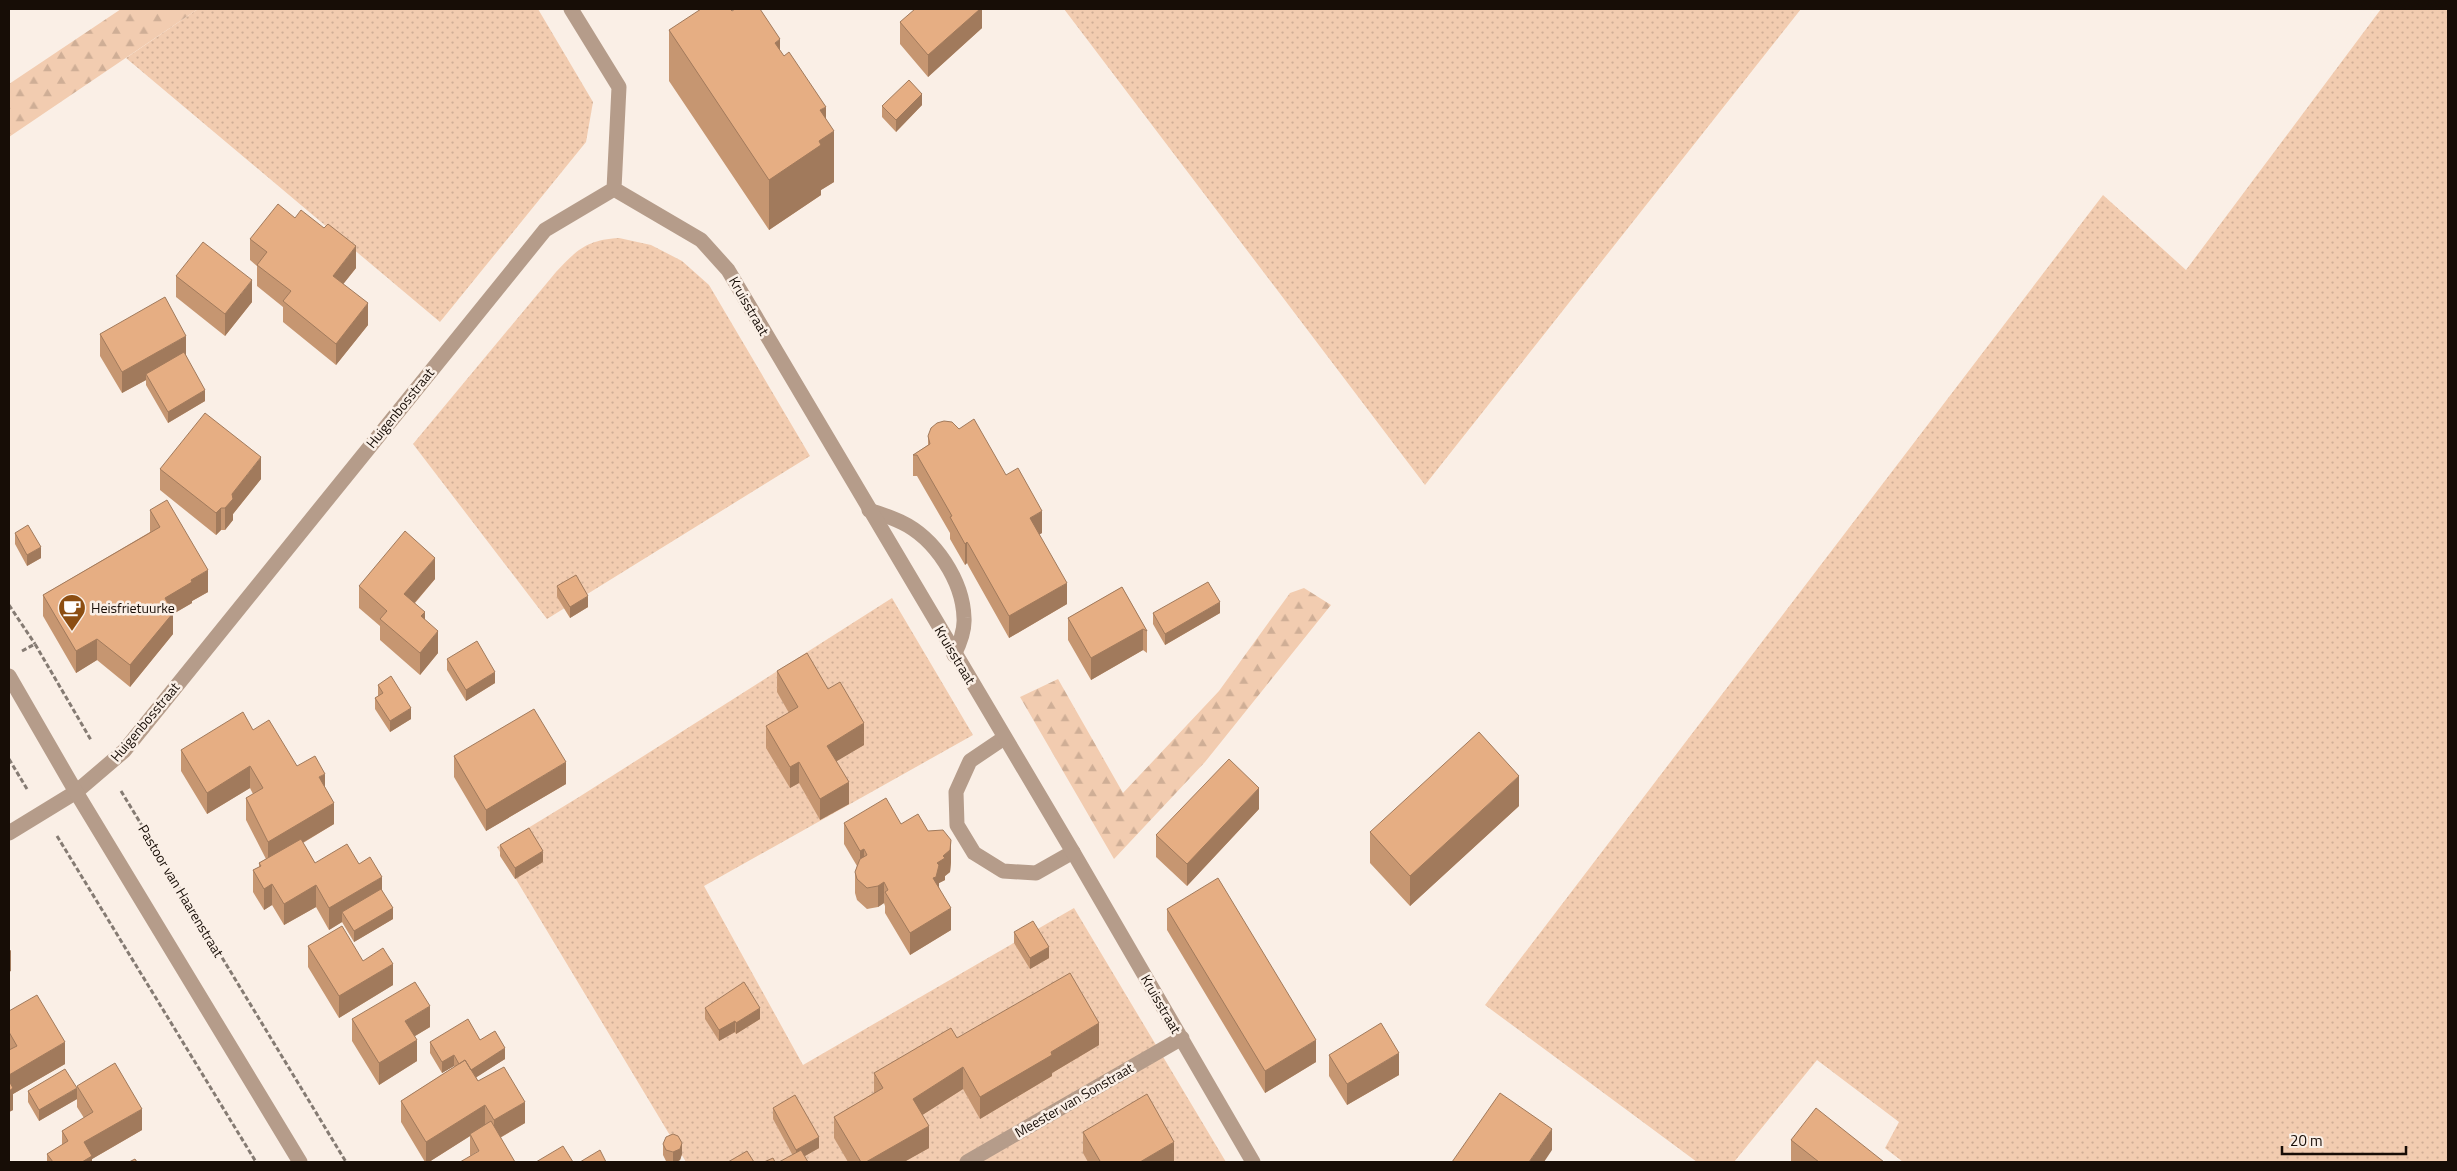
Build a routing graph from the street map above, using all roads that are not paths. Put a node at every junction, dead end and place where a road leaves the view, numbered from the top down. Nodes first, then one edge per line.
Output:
1 (571, 9) edge
2 (614, 189) junction
3 (869, 510) junction
4 (954, 655) junction
5 (9, 676) edge
6 (1004, 738) junction
7 (76, 792) junction
8 (9, 833) edge
9 (1073, 852) junction
10 (1182, 1038) junction
11 (300, 1162) edge
12 (967, 1162) edge
13 (1253, 1162) edge

1 - 2 street
2 - 3 street, Kruisstraat
2 - 7 street, Huigenbosstraat
3 - 4 street, Kruisstraat
3 - 4 street
4 - 6 street, Kruisstraat
5 - 7 street
6 - 9 street, Kruisstraat
6 - 9 street
7 - 8 street, Huigenbosstraat
7 - 11 street
9 - 10 street, Kruisstraat
10 - 12 street, Meester van Sonstraat
10 - 13 street, Kruisstraat

